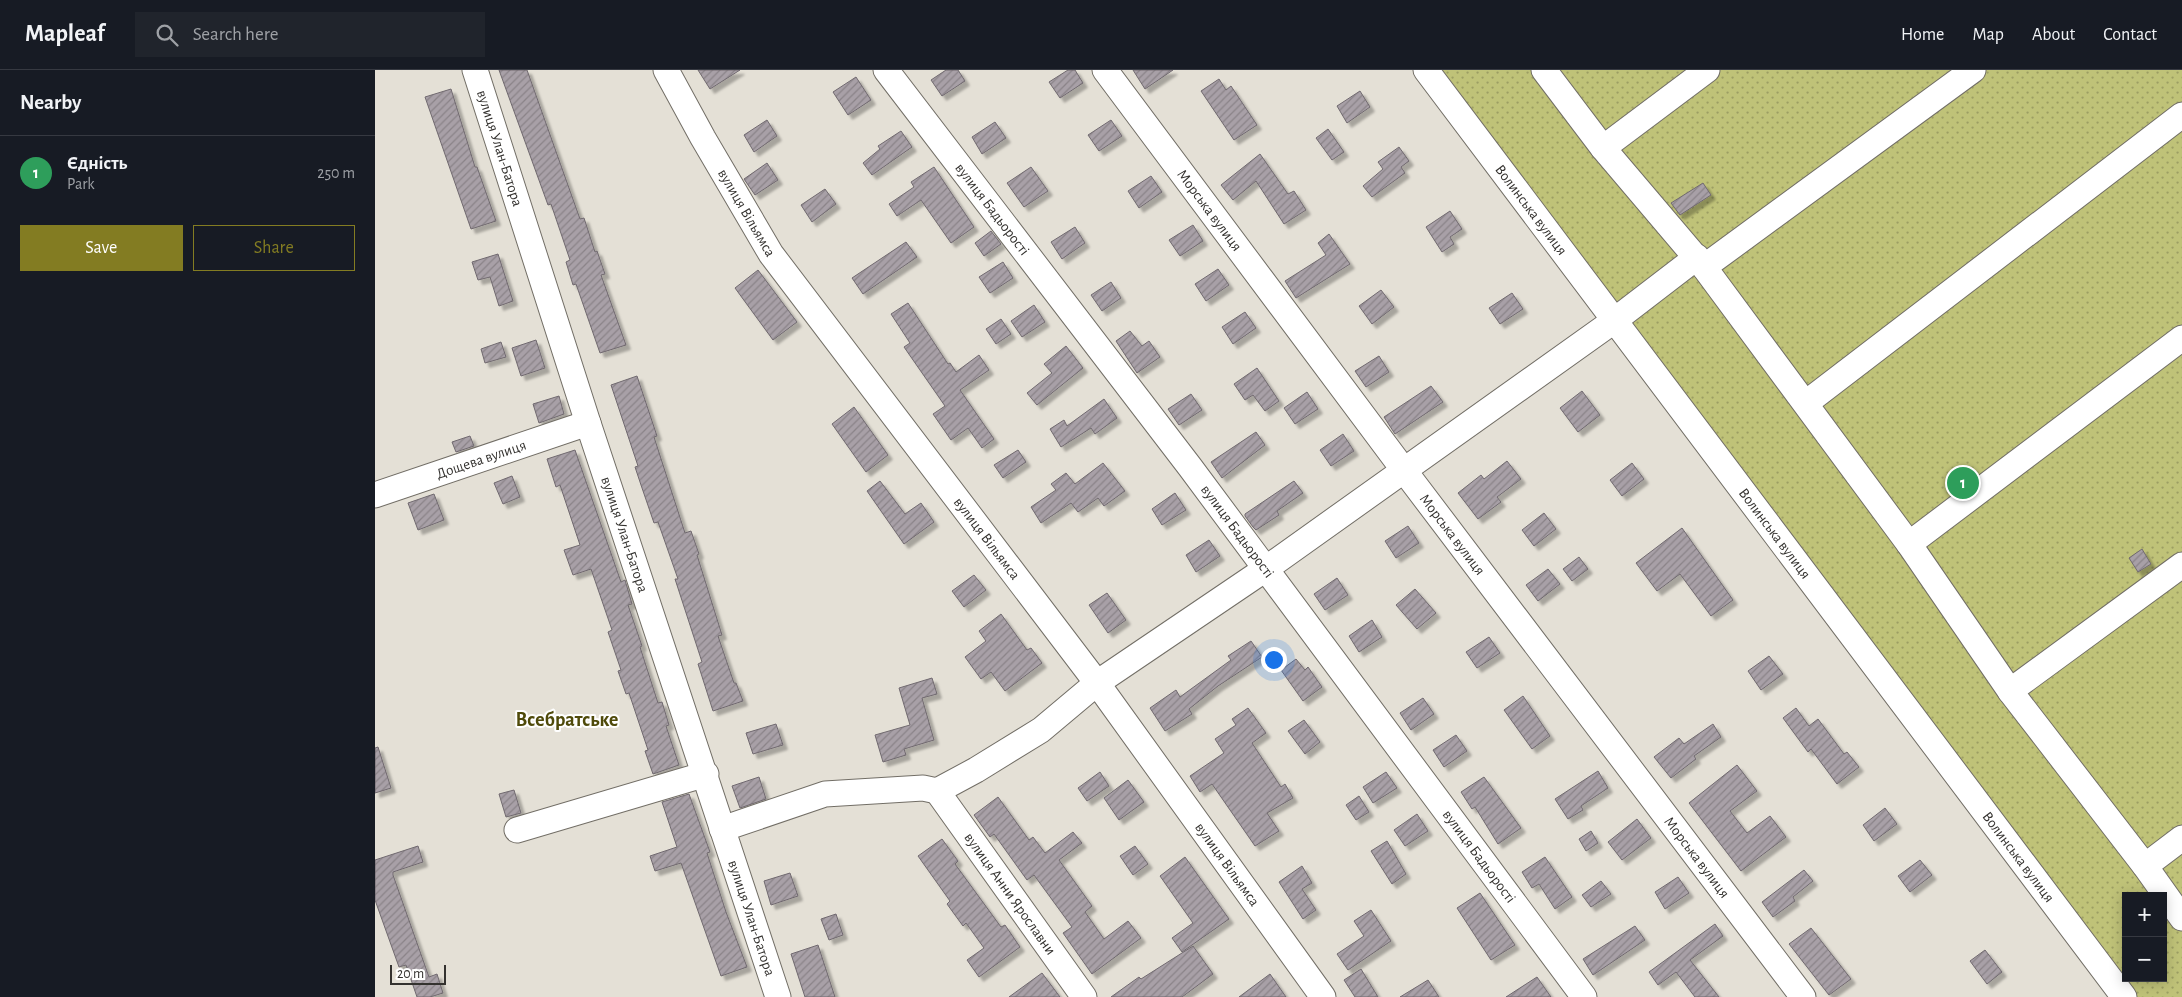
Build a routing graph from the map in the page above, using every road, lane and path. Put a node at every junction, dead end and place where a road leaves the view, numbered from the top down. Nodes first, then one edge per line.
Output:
1 (475, 70) edge
2 (667, 70) edge
3 (886, 70) edge
4 (1105, 70) edge
5 (1426, 70) edge
6 (1544, 70) edge
7 (1707, 70) edge
8 (1973, 70) edge
9 (2182, 114) edge
10 (1603, 148) junction
11 (1701, 262) junction
12 (1615, 320) junction
13 (2182, 338) edge
14 (1805, 403) junction
15 (588, 423) junction
16 (1403, 470) junction
17 (375, 495) edge
18 (1909, 544) junction
19 (2182, 565) edge
20 (1265, 570) junction
21 (1097, 683) junction
22 (2010, 691) junction
23 (706, 774) junction
24 (937, 791) junction
25 (722, 829) junction
26 (517, 830) dead end
27 (2182, 838) edge
28 (2145, 866) junction
29 (2182, 918) edge
30 (778, 997) edge
31 (1084, 997) edge
32 (1323, 997) edge
33 (1584, 997) edge
34 (1803, 997) edge
35 (2125, 997) edge

1 - 15 street, вулиця Улан-Батора
2 - 21 street, вулиця Вільямса
3 - 20 street, вулиця Бадьорості
4 - 16 street, Морська вулиця
5 - 12 street, Волинська вулиця
6 - 10 street
7 - 10 street
8 - 11 street
9 - 14 street
10 - 11 street
11 - 12 street
11 - 14 street
12 - 16 street
12 - 35 street, Волинська вулиця
13 - 18 street
14 - 18 street
15 - 17 street, Дощева вулиця
15 - 23 street, вулиця Улан-Батора
16 - 20 street
16 - 34 street, Морська вулиця
18 - 22 street
19 - 22 street
20 - 21 street
20 - 33 street, вулиця Бадьорості
21 - 24 street
21 - 32 street, вулиця Вільямса
22 - 28 street
23 - 25 street, вулиця Улан-Батора
23 - 26 street
24 - 25 street
24 - 31 street, вулиця Анни Ярославни
25 - 30 street, вулиця Улан-Батора
27 - 28 street
28 - 29 street

